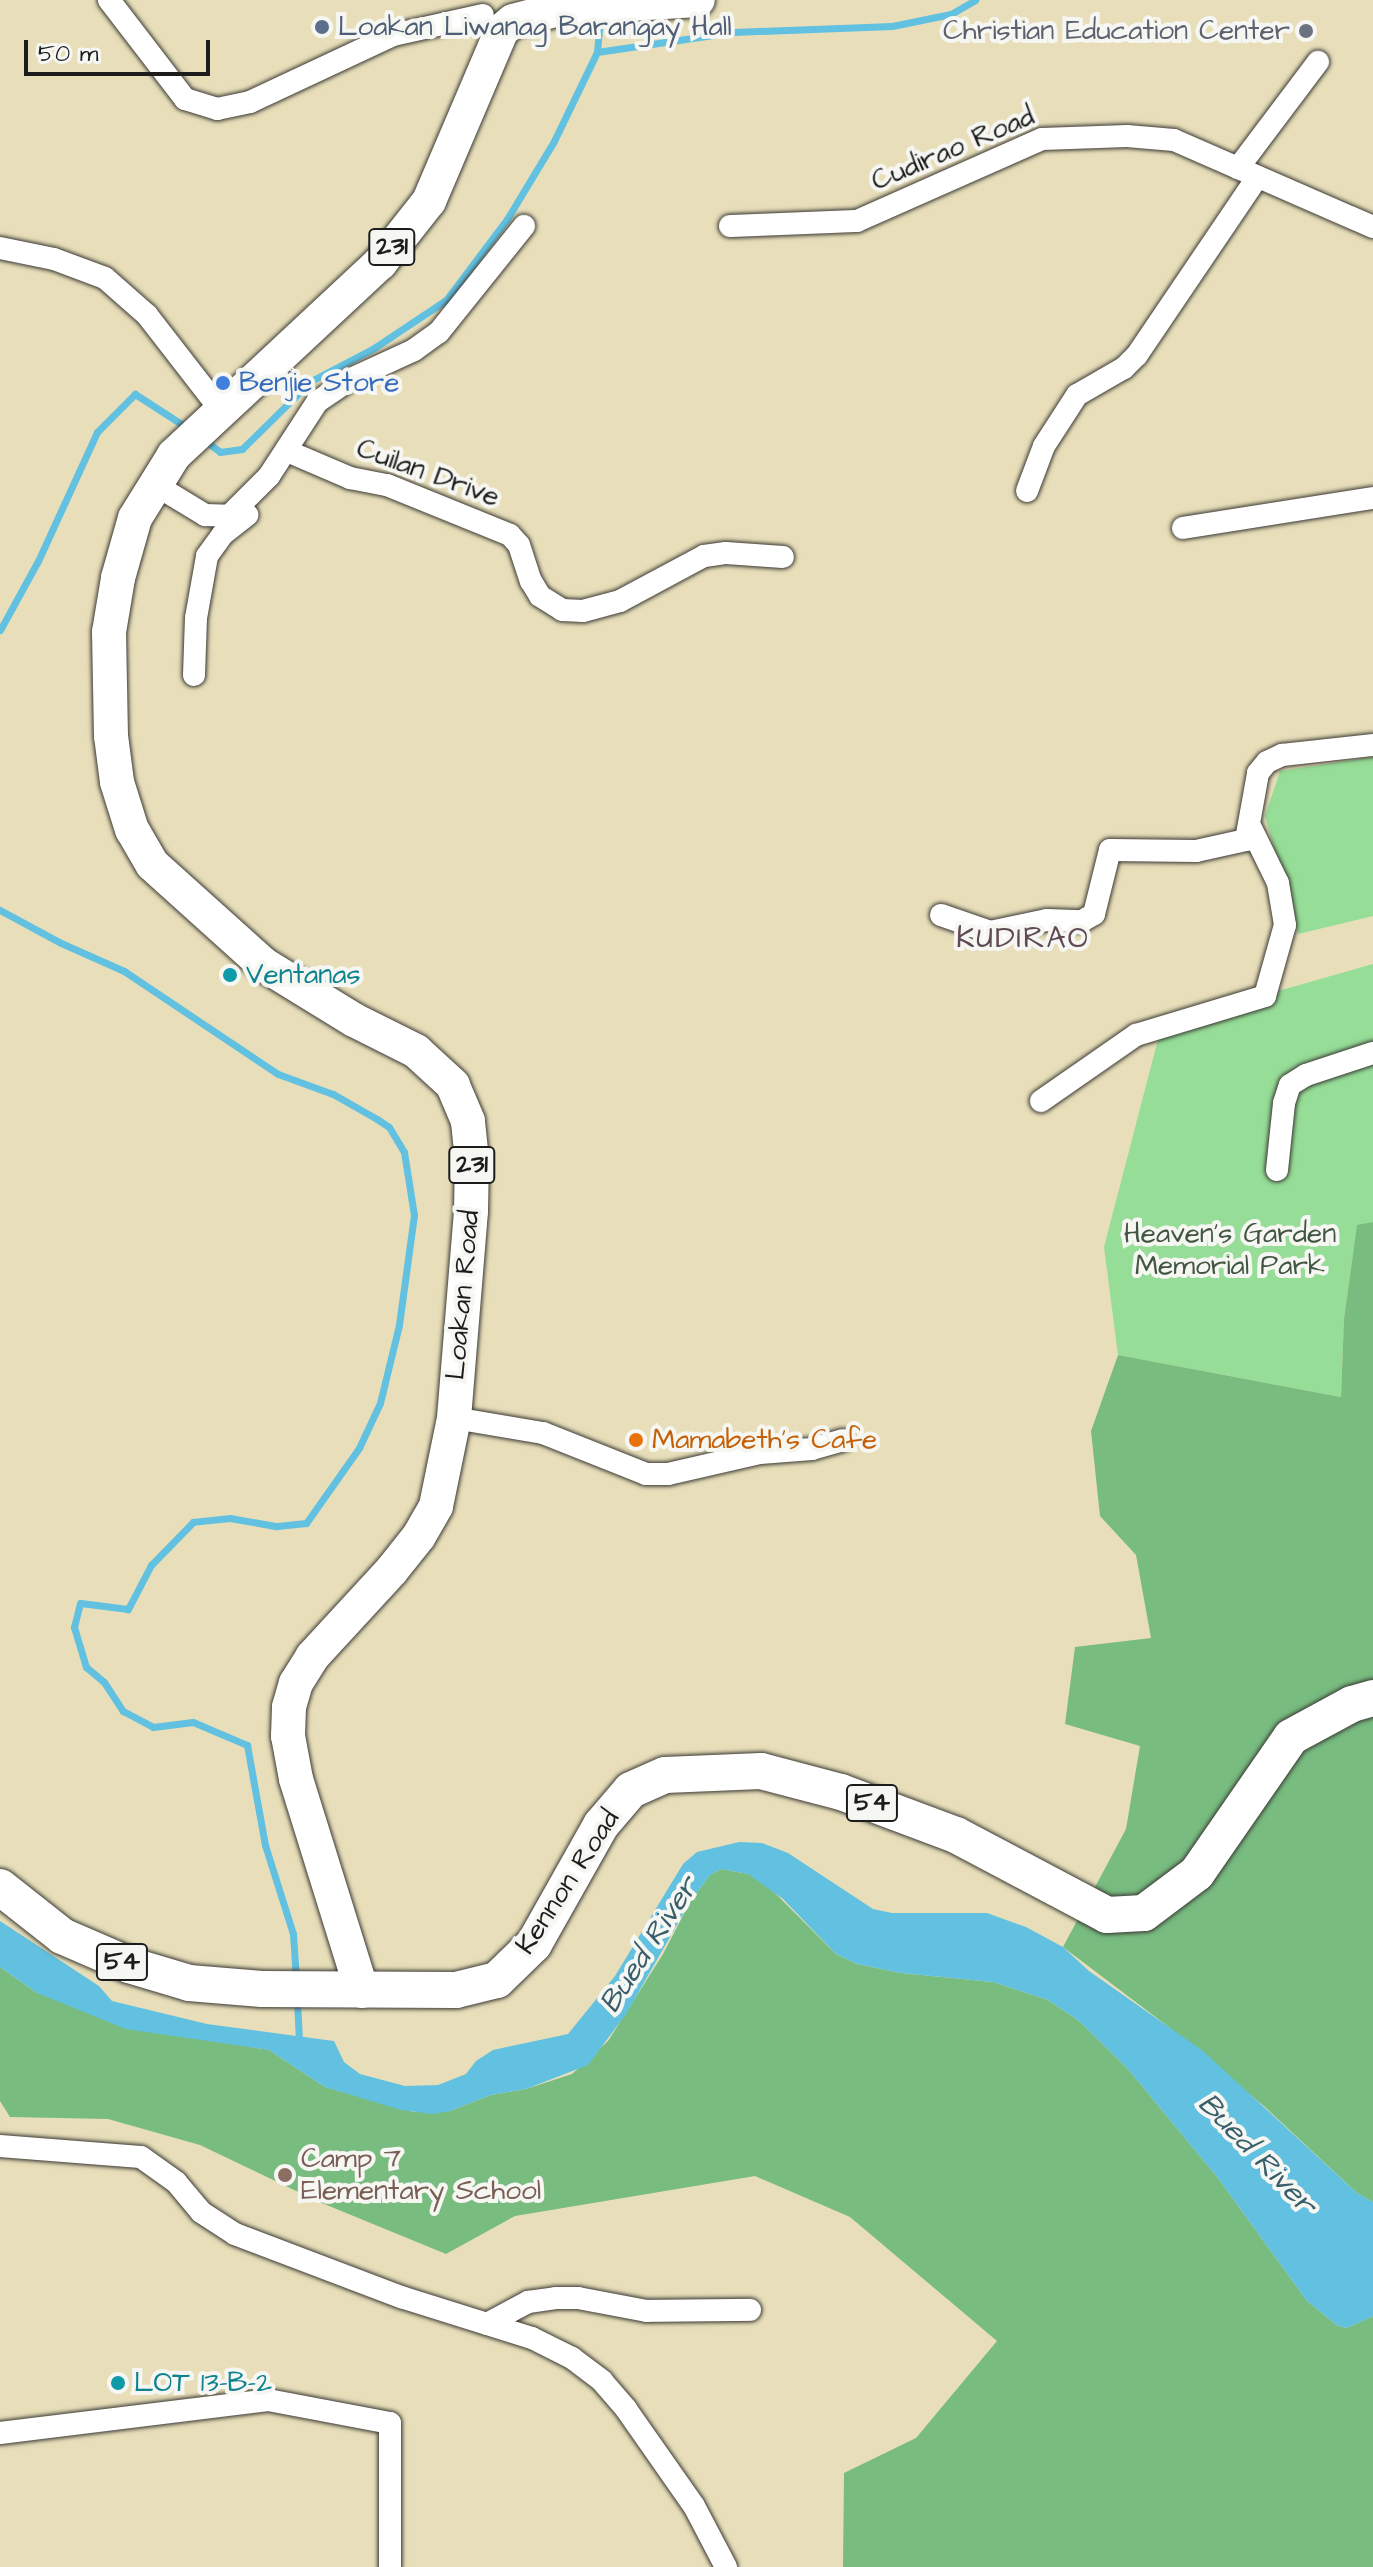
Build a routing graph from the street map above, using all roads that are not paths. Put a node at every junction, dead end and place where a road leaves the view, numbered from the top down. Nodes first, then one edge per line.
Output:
1 (109, 0) edge
2 (698, 0) edge
3 (486, 15) edge
4 (1318, 62) dead end
5 (1247, 173) junction
6 (524, 226) dead end
7 (730, 226) dead end
8 (1373, 227) edge
9 (0, 248) edge
10 (220, 415) junction
11 (287, 451) junction
12 (269, 476) junction
13 (154, 484) junction
14 (1027, 491) dead end
15 (1373, 498) edge
16 (1183, 528) dead end
17 (783, 557) dead end
18 (194, 675) dead end
19 (1373, 745) edge
20 (1251, 828) junction
21 (941, 915) dead end
22 (1373, 1053) edge
23 (1041, 1101) dead end
24 (1277, 1170) dead end
25 (454, 1418) junction
26 (843, 1440) dead end
27 (1373, 1698) edge
28 (0, 1887) edge
29 (362, 1991) junction
30 (0, 2146) edge
31 (750, 2310) dead end
32 (487, 2324) junction
33 (0, 2433) edge
34 (390, 2567) edge
35 (726, 2567) edge

1 - 3 street
2 - 3 main road
3 - 10 main road, Loakan Road / 231
4 - 5 street
5 - 7 street, Cudirao Road
5 - 8 street, Cudirao Road
5 - 14 street
6 - 11 street
9 - 10 street
10 - 13 main road, Loakan Road / 231
11 - 12 street
11 - 17 street, Cuilan Drive
12 - 13 street
12 - 18 street
13 - 25 main road, Loakan Road / 231
15 - 16 street
19 - 20 street
20 - 21 street
20 - 23 street
22 - 24 street
25 - 26 street
25 - 29 main road, Loakan Road / 231
27 - 29 highway, Kennon Road / 54
28 - 29 highway, Kennon Road / 54
30 - 32 street
31 - 32 street
32 - 35 street
33 - 34 street

